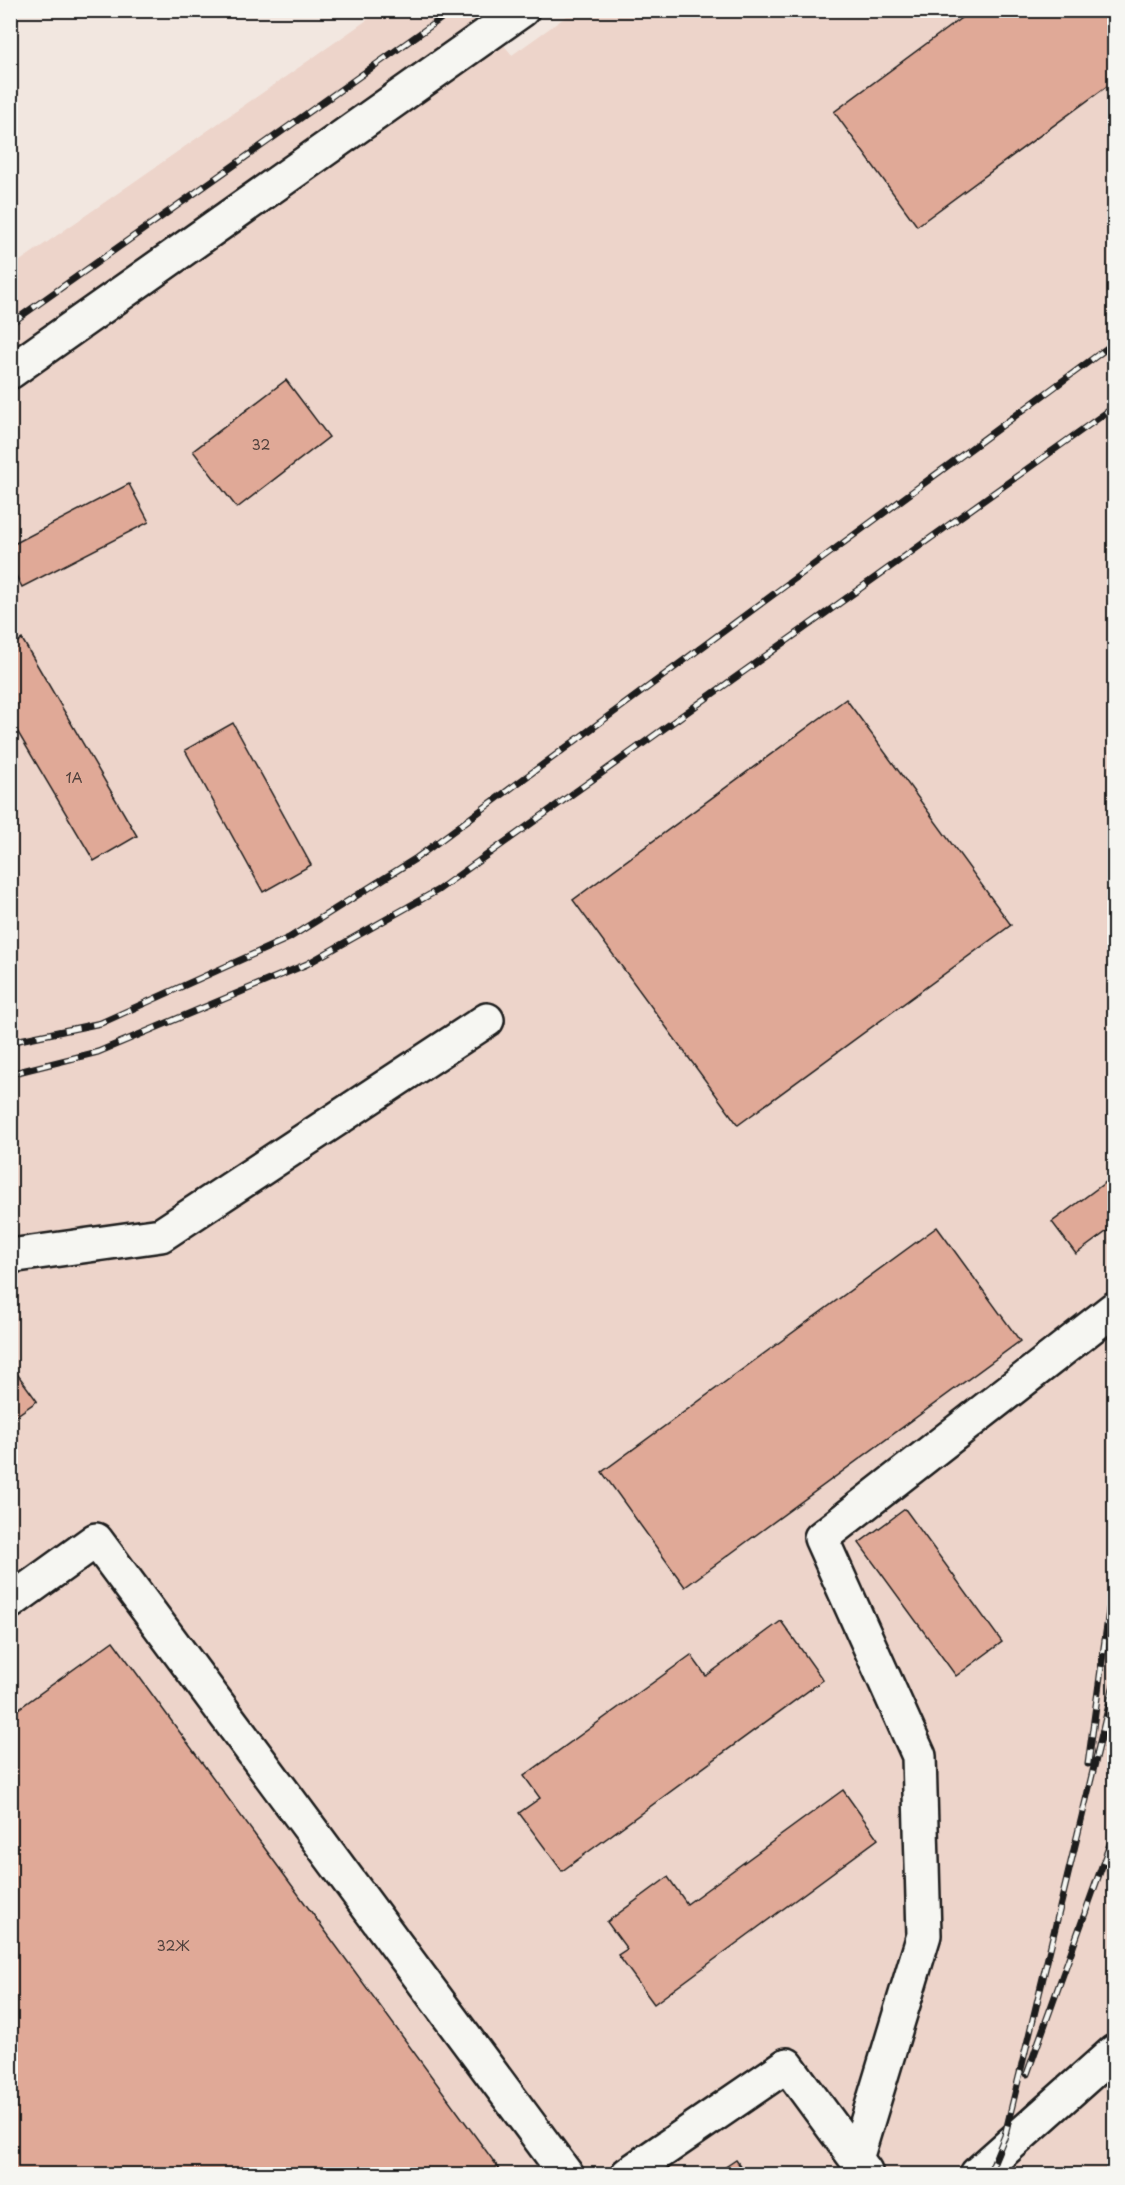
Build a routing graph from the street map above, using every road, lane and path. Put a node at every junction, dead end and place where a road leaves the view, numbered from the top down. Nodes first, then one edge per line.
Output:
1 (522, 10) edge
2 (10, 372) edge
3 (487, 1020) dead end
4 (10, 1256) edge
5 (1114, 1309) edge
6 (10, 1602) edge
7 (1114, 2052) edge
8 (862, 2167) edge
9 (566, 2175) edge
10 (628, 2175) edge
11 (977, 2175) edge

1 - 2 street
3 - 4 street
5 - 8 street
6 - 9 street
7 - 11 street
8 - 10 street

